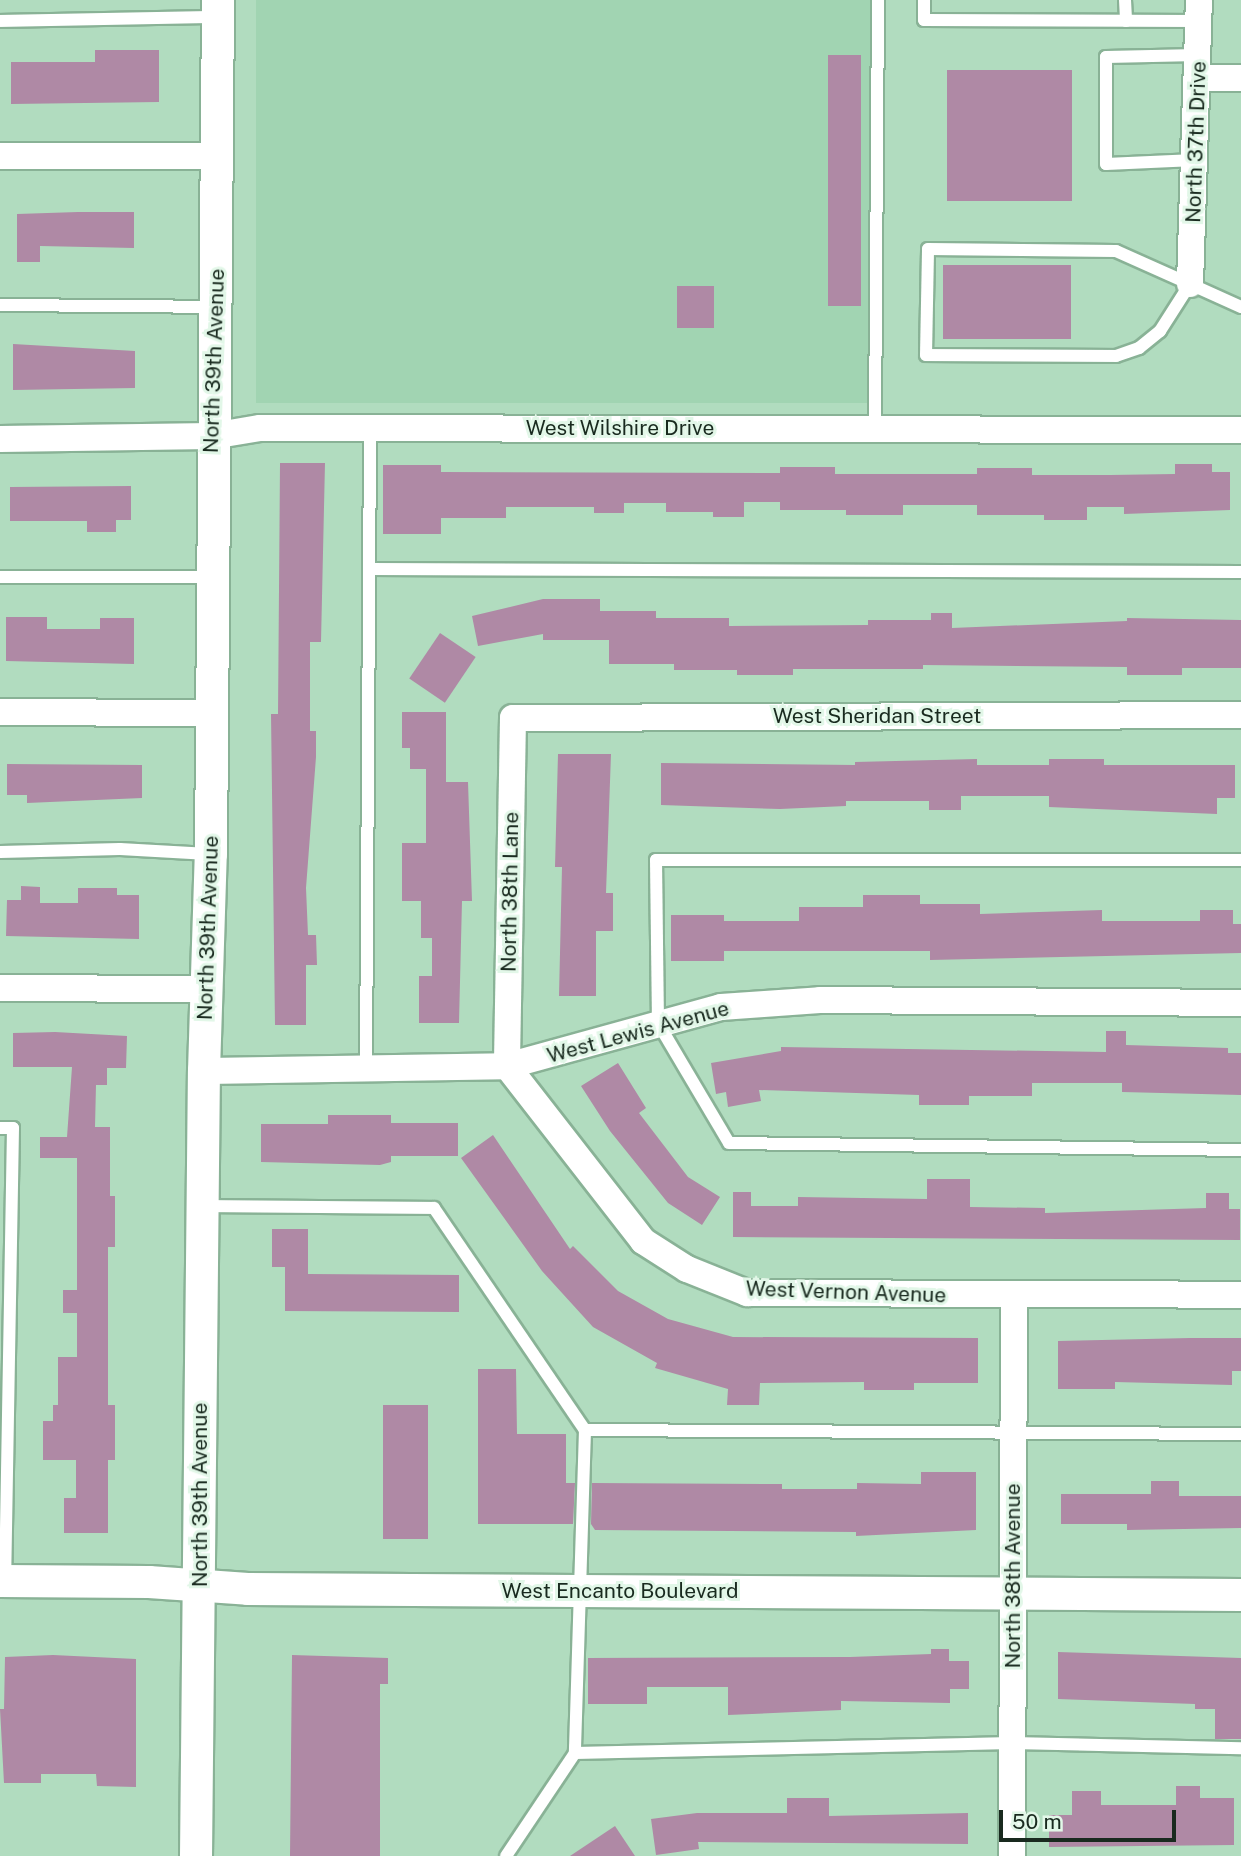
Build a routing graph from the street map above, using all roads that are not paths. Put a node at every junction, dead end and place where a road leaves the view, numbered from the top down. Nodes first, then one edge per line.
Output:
1 (878, 0) edge
2 (924, 0) edge
3 (1125, 0) edge
4 (218, 8) edge
5 (1199, 11) edge
6 (0, 21) edge
7 (1126, 21) junction
8 (1199, 67) junction
9 (1241, 78) edge
10 (0, 156) edge
11 (217, 156) junction
12 (1195, 160) junction
13 (1190, 284) junction
14 (0, 305) edge
15 (217, 307) junction
16 (1241, 307) edge
17 (370, 428) junction
18 (875, 429) junction
19 (1241, 430) edge
20 (212, 436) junction
21 (0, 439) edge
22 (369, 569) junction
23 (1241, 572) edge
24 (0, 577) edge
25 (211, 577) junction
26 (0, 712) edge
27 (211, 713) junction
28 (1241, 715) edge
29 (513, 718) joint
30 (0, 852) edge
31 (211, 854) junction
32 (1241, 860) edge
33 (0, 988) edge
34 (206, 989) junction
35 (1241, 1003) edge
36 (658, 1023) junction
37 (507, 1066) junction
38 (366, 1068) junction
39 (204, 1071) junction
40 (0, 1128) edge
41 (1241, 1150) edge
42 (205, 1206) junction
43 (1241, 1295) edge
44 (1014, 1297) junction
45 (585, 1430) junction
46 (1013, 1433) junction
47 (1241, 1434) edge
48 (3, 1581) edge
49 (199, 1586) junction
50 (576, 1591) junction
51 (1013, 1591) junction
52 (1241, 1595) edge
53 (1012, 1743) junction
54 (1241, 1748) edge
55 (575, 1753) junction
56 (196, 1856) edge
57 (506, 1856) edge
58 (1012, 1856) edge

1 - 18 lane
2 - 7 lane
3 - 7 lane
4 - 6 lane
4 - 11 street, North 39th Avenue
5 - 7 lane
5 - 8 street, North 37th Drive
8 - 9 street
8 - 12 street, North 37th Drive
8 - 12 lane
10 - 11 street
11 - 15 street, North 39th Avenue
12 - 13 street, North 37th Drive
13 - 13 lane
13 - 16 lane
14 - 15 lane
15 - 20 street, North 39th Avenue
17 - 18 street, West Wilshire Drive
17 - 20 street, West Wilshire Drive
17 - 22 lane
18 - 19 street, West Wilshire Drive
20 - 21 street, West Wilshire Drive
20 - 25 street, North 39th Avenue
22 - 23 lane
22 - 38 lane
24 - 25 lane
25 - 27 street, North 39th Avenue
26 - 27 street
27 - 31 street, North 39th Avenue
28 - 29 street, West Sheridan Street
29 - 37 street, North 38th Lane
30 - 31 lane
31 - 34 street, North 39th Avenue
32 - 36 lane
33 - 34 street
34 - 39 street, North 39th Avenue
35 - 36 street, West Lewis Avenue
36 - 37 street, West Lewis Avenue
36 - 41 lane
37 - 38 street, West Lewis Avenue
37 - 44 street, West Vernon Avenue
38 - 39 street, West Lewis Avenue
39 - 42 street, North 39th Avenue
40 - 48 lane
42 - 45 lane
42 - 49 street, North 39th Avenue
43 - 44 street, West Vernon Avenue
44 - 46 street, North 38th Avenue
45 - 46 lane
45 - 50 lane
46 - 47 lane
46 - 51 street, North 38th Avenue
48 - 49 street, West Encanto Boulevard
49 - 50 street, West Encanto Boulevard
49 - 56 street, North 39th Avenue
50 - 51 street, West Encanto Boulevard
50 - 55 lane
51 - 52 street, West Encanto Boulevard
51 - 53 street, North 38th Avenue
53 - 54 lane
53 - 55 lane
53 - 58 street, North 38th Avenue
55 - 57 lane

